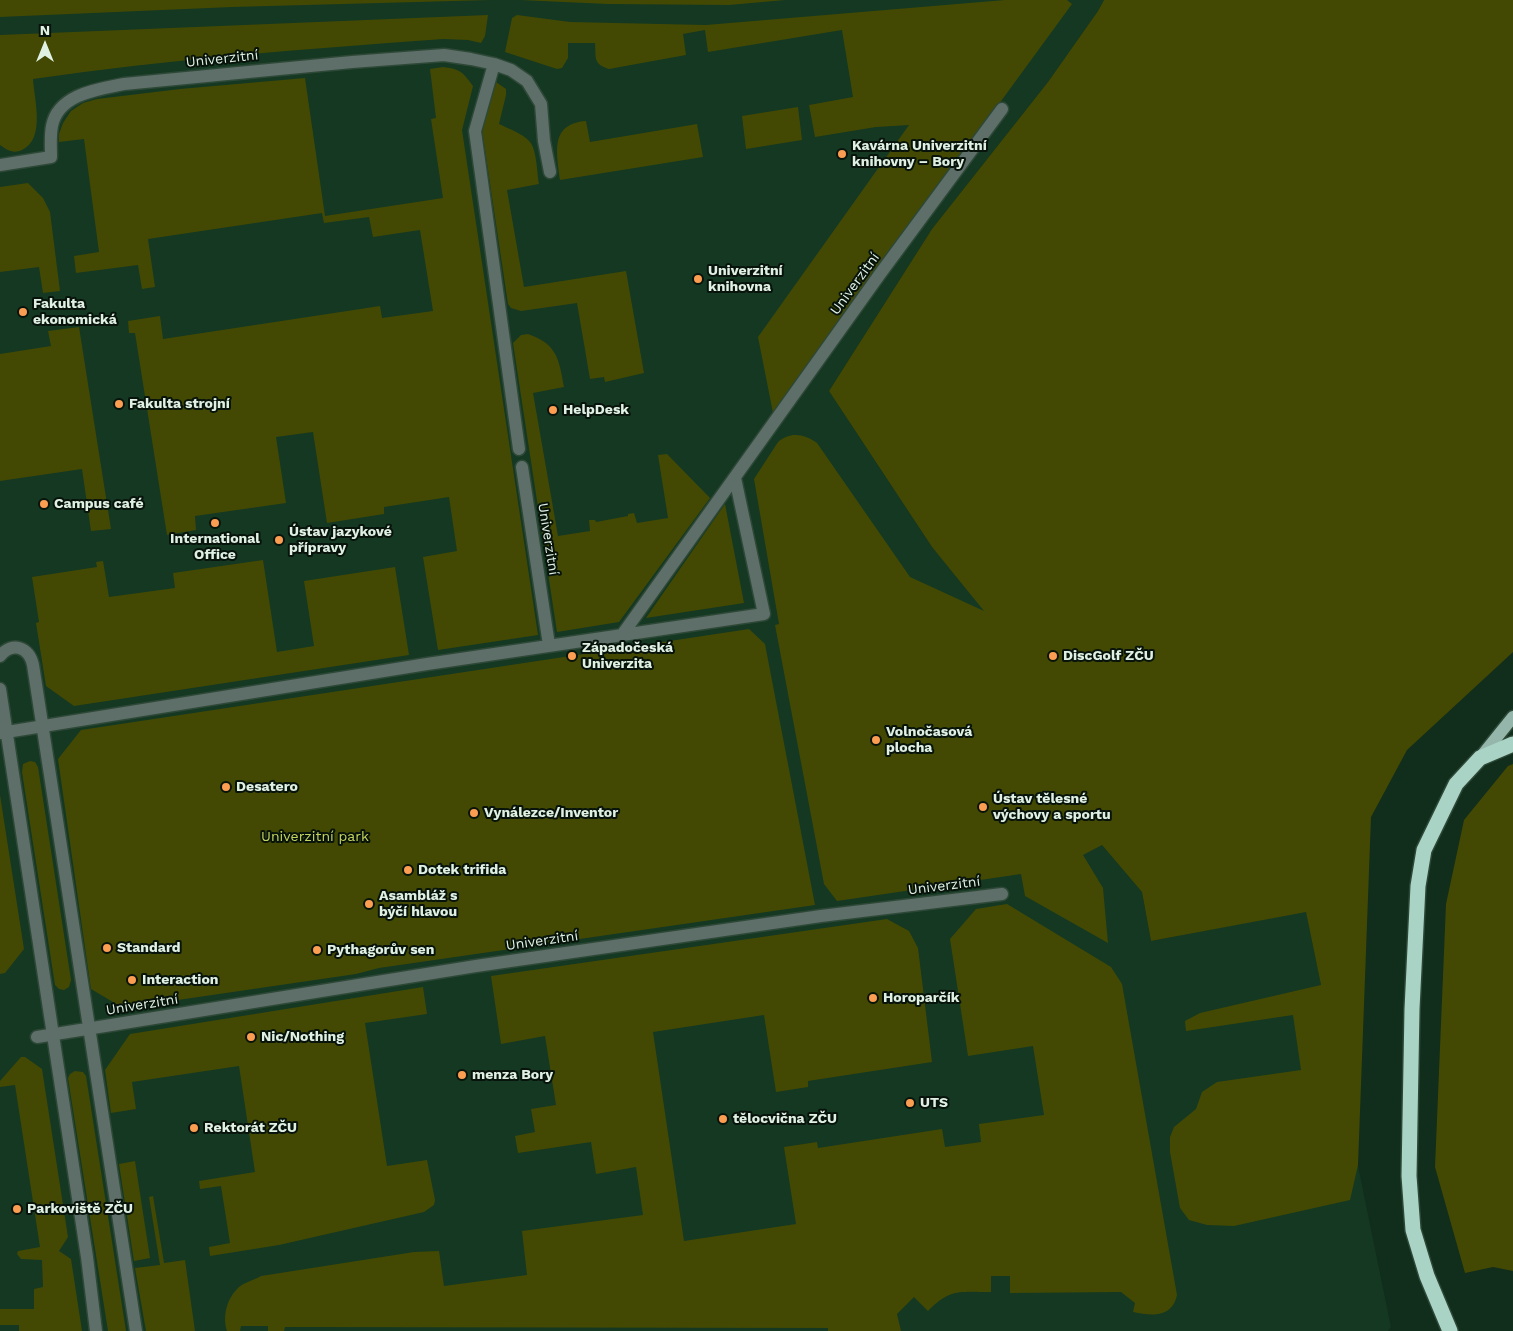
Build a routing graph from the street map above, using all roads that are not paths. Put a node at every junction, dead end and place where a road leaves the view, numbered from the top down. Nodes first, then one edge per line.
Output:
1 (494, 64) junction
2 (1002, 109) dead end
3 (0, 165) edge
4 (550, 172) dead end
5 (519, 449) dead end
6 (522, 467) dead end
7 (735, 478) junction
8 (622, 635) junction
9 (549, 645) junction
10 (0, 656) edge
11 (0, 689) edge
12 (1513, 717) edge
13 (42, 726) junction
14 (3, 733) edge
15 (1513, 744) edge
16 (1480, 758) junction
17 (1002, 894) dead end
18 (89, 1030) junction
19 (52, 1034) junction
20 (37, 1037) dead end
21 (96, 1331) edge
22 (136, 1331) edge
23 (1450, 1331) edge

1 - 3 street, Univerzitní
1 - 4 street, Univerzitní
1 - 5 street
2 - 7 street, Univerzitní
6 - 9 street, Univerzitní
7 - 8 street, Univerzitní
7 - 8 street
8 - 9 street
9 - 13 street
10 - 13 street, Univerzitní
11 - 14 street
12 - 16 main road
13 - 14 street
13 - 18 street, Univerzitní
14 - 19 street
15 - 16 highway
16 - 23 highway
17 - 18 street, Univerzitní
18 - 19 street, Univerzitní
18 - 22 street, Univerzitní
19 - 20 street, Univerzitní
19 - 21 street

